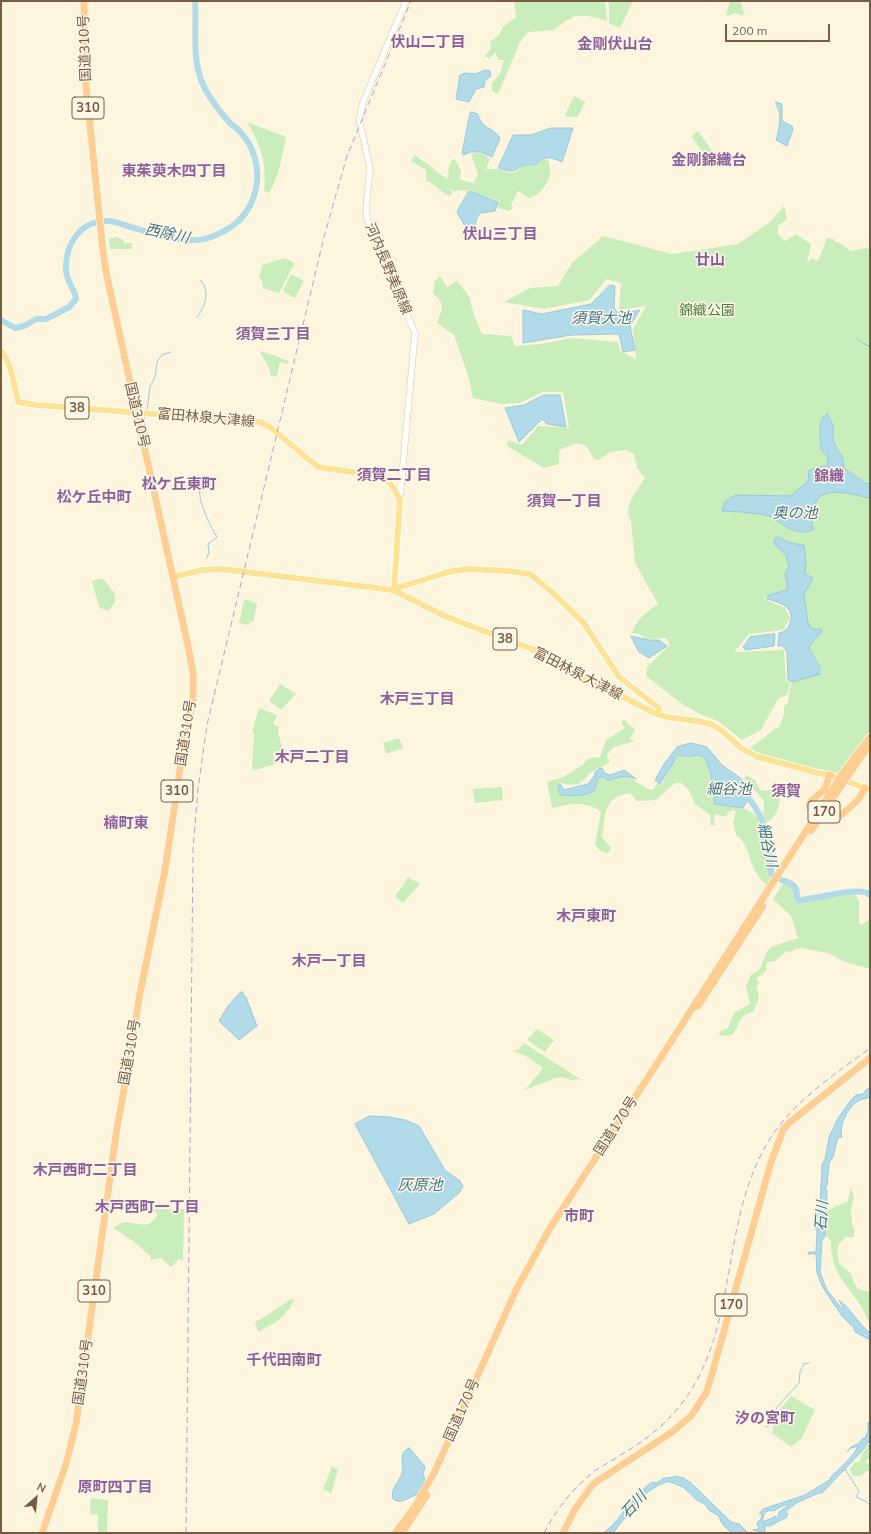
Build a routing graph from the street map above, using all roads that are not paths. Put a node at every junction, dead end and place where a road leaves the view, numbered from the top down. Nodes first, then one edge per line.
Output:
1 (84, 1) edge
2 (406, 1) edge
3 (1, 351) edge
4 (136, 412) junction
5 (400, 498) junction
6 (172, 577) junction
7 (412, 584) junction
8 (394, 590) junction
9 (409, 597) junction
10 (659, 715) junction
11 (870, 737) edge
12 (870, 744) edge
13 (844, 776) junction
14 (830, 777) junction
15 (867, 791) edge
16 (818, 816) junction
17 (771, 890) junction
18 (870, 1058) edge
19 (42, 1533) edge
20 (395, 1533) edge
21 (402, 1533) edge
22 (563, 1533) edge

1 - 4 highway, 国道310号 / 310
2 - 5 main road, 河内長野美原線
3 - 4 main road, 富田林泉大津線 / 38
4 - 5 main road, 富田林泉大津線 / 38
4 - 6 highway, 国道310号 / 310
5 - 8 main road
6 - 8 main road, 富田林泉大津線 / 38
6 - 19 highway, 国道310号 / 310
7 - 8 main road, 富田林泉大津線 / 38
7 - 9 main road
7 - 10 main road, 富田林泉大津線 / 38
8 - 9 main road, 富田林泉大津線 / 38
9 - 10 main road, 富田林泉大津線 / 38
10 - 14 main road, 富田林泉大津線 / 38
11 - 13 highway, 国道170号 / 170
12 - 13 highway, 国道170号 / 170
13 - 16 highway, 国道170号 / 170, bridge
14 - 15 main road, 富田林泉大津線 / 38
14 - 16 highway
15 - 16 highway
16 - 17 highway, 国道170号 / 170
17 - 20 highway, 国道170号 / 170
17 - 21 highway, 国道170号 / 170
18 - 22 highway, 170

